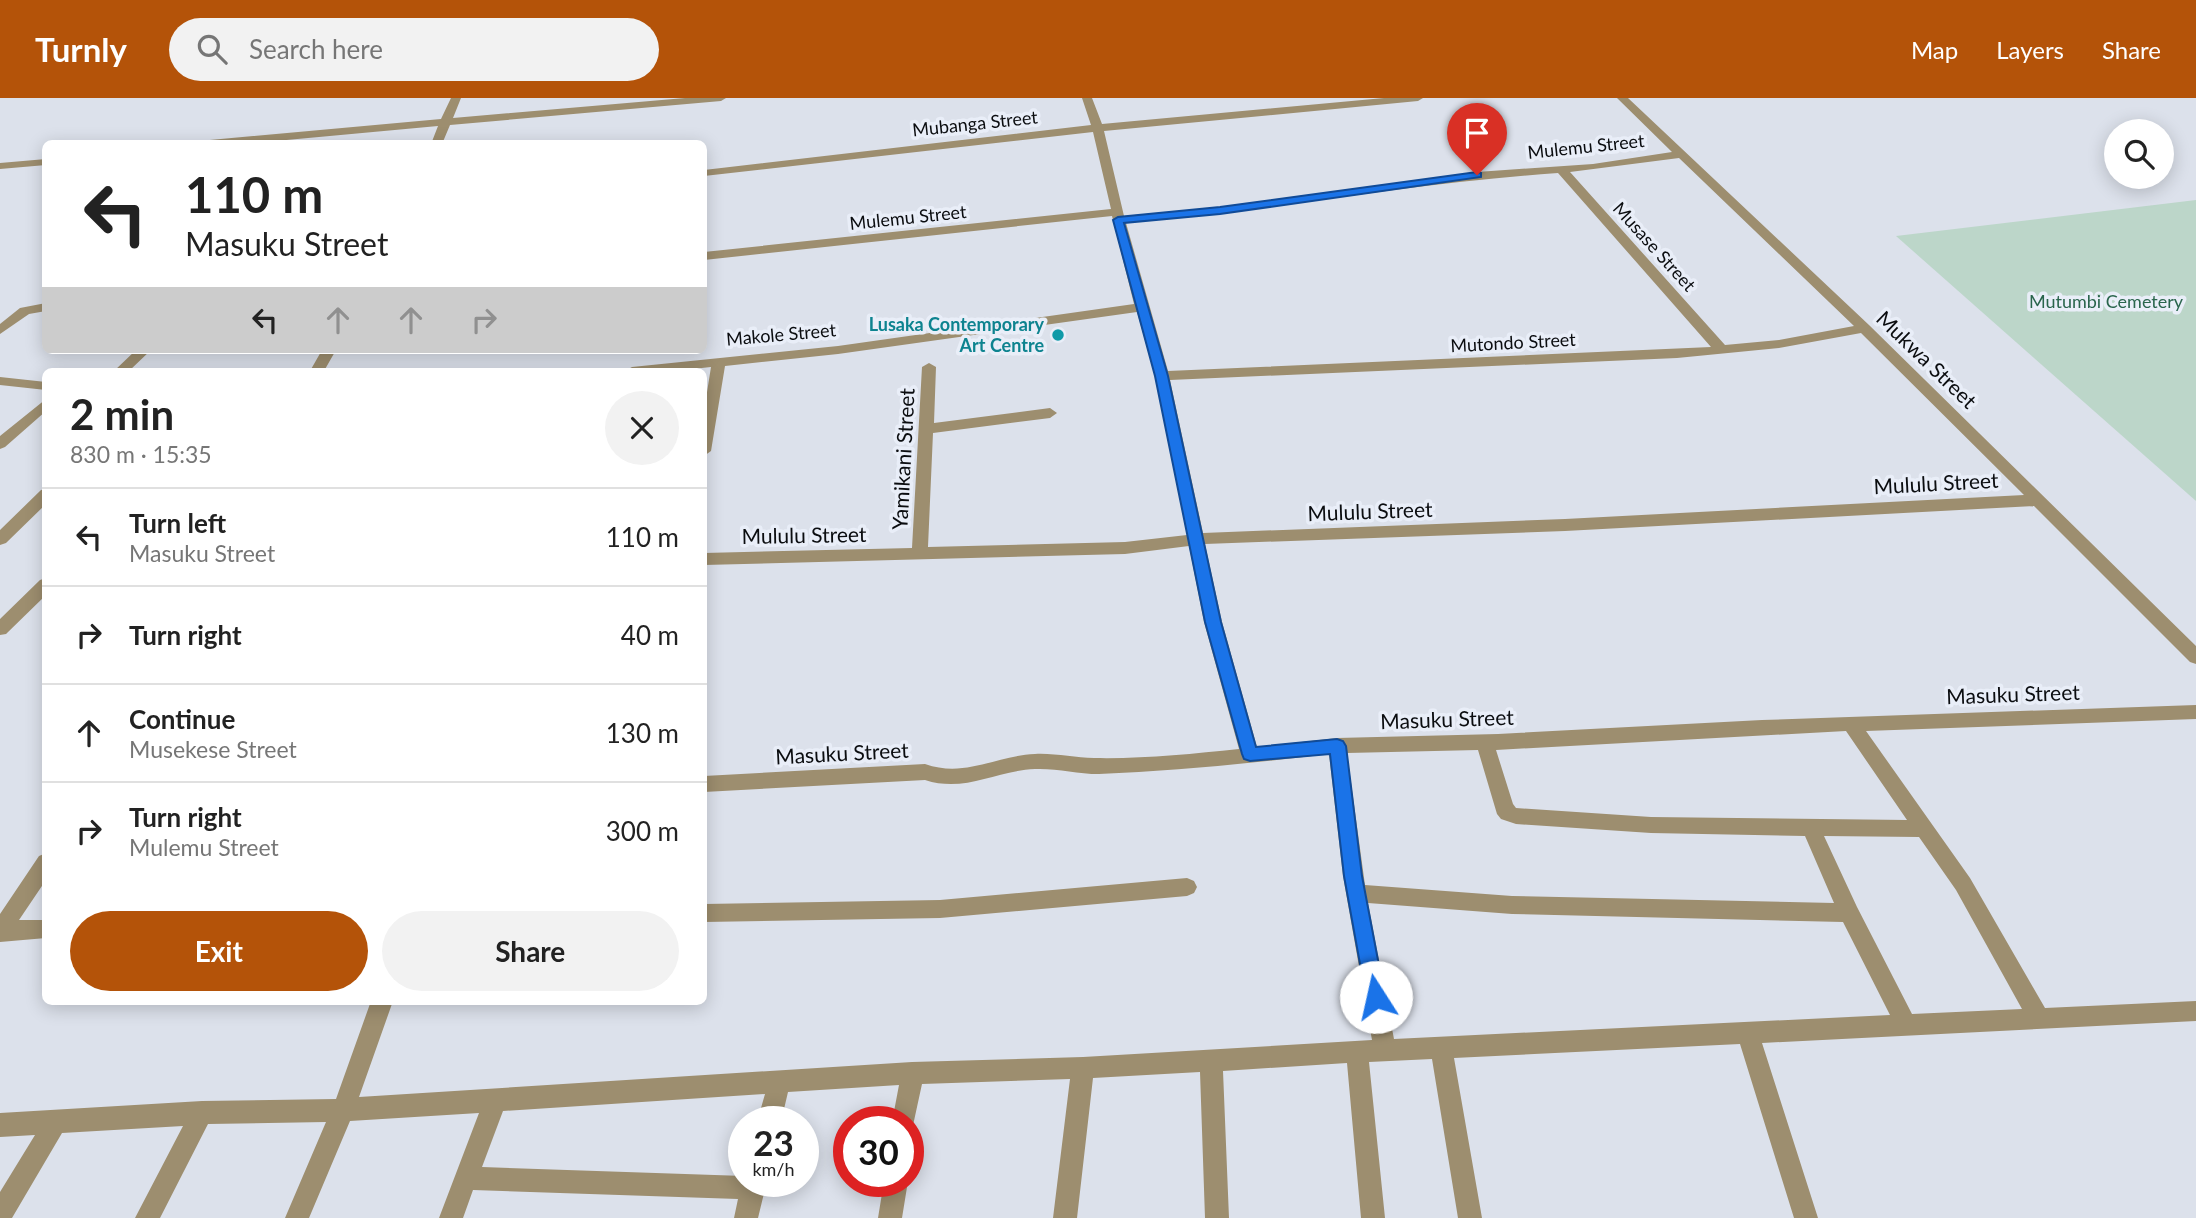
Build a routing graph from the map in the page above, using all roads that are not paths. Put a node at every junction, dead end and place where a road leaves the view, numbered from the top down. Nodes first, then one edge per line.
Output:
1 (456, 98) edge
2 (721, 98) edge
3 (1087, 98) edge
4 (1418, 98) edge
5 (1622, 98) edge
6 (447, 124) junction
7 (1097, 128) junction
8 (249, 140) edge
9 (438, 140) edge
10 (1683, 154) junction
11 (42, 162) edge
12 (0, 166) edge
13 (1561, 169) junction
14 (707, 173) edge
15 (1117, 216) junction
16 (707, 256) edge
17 (1141, 307) junction
18 (42, 308) edge
19 (1864, 328) junction
20 (0, 330) edge
21 (1720, 348) junction
22 (140, 354) edge
23 (719, 361) junction
24 (929, 367) dead end
25 (124, 368) edge
26 (658, 368) edge
27 (1162, 376) junction
28 (0, 381) edge
29 (42, 386) edge
30 (42, 407) edge
31 (1050, 413) dead end
32 (926, 429) junction
33 (707, 433) edge
34 (0, 444) edge
35 (42, 498) edge
36 (2038, 500) junction
37 (0, 539) edge
38 (1196, 539) junction
39 (920, 554) junction
40 (707, 559) edge
41 (42, 588) edge
42 (0, 629) edge
43 (2196, 657) edge
44 (2196, 712) edge
45 (1851, 724) junction
46 (1485, 742) junction
47 (1337, 746) junction
48 (1250, 754) junction
49 (707, 784) edge
50 (1811, 828) junction
51 (1926, 829) junction
52 (42, 868) edge
53 (1187, 887) dead end
54 (1356, 892) junction
55 (707, 913) edge
56 (1849, 913) junction
57 (42, 929) edge
58 (1, 931) edge
59 (382, 1005) edge
60 (2196, 1011) edge
61 (2039, 1019) junction
62 (1906, 1025) junction
63 (1748, 1033) junction
64 (1441, 1048) junction
65 (1385, 1050) junction
66 (1357, 1051) junction
67 (1211, 1060) junction
68 (1083, 1068) junction
69 (912, 1073) junction
70 (779, 1082) junction
71 (496, 1098) junction
72 (773, 1106) edge
73 (907, 1106) edge
74 (343, 1110) junction
75 (202, 1114) junction
76 (56, 1121) junction
77 (0, 1125) edge
78 (468, 1178) junction
79 (728, 1184) edge
80 (751, 1197) edge
81 (893, 1197) edge
82 (0, 1215) edge
83 (147, 1218) edge
84 (298, 1218) edge
85 (452, 1218) edge
86 (746, 1218) edge
87 (890, 1218) edge
88 (1065, 1218) edge
89 (1217, 1218) edge
90 (1373, 1218) edge
91 (1470, 1218) edge
92 (1806, 1218) edge

1 - 6 street
2 - 6 street
3 - 7 street
4 - 7 street, Mubanga Street
5 - 10 street, Mukwa Street
6 - 8 street
6 - 9 street
7 - 14 street, Mubanga Street
7 - 15 street
10 - 13 street, Mulemu Street
10 - 19 street, Mukwa Street
11 - 12 street
13 - 15 street, Mulemu Street
13 - 21 street, Musase Street
15 - 16 street, Mulemu Street
15 - 17 street
17 - 23 street, Makole Street
17 - 27 street
18 - 20 street
19 - 21 street, Mutondo Street
19 - 36 street, Mukwa Street
21 - 27 street, Mutondo Street
22 - 25 street
23 - 26 street, Makole Street
23 - 33 street
24 - 32 street, Yamikani Street
27 - 38 street
28 - 29 street
30 - 34 street
31 - 32 street
32 - 39 street, Yamikani Street
35 - 37 street
36 - 38 street, Mululu Street
36 - 43 street, Mukwa Street
38 - 39 street, Mululu Street
38 - 48 street
39 - 40 street, Mululu Street
41 - 42 street
44 - 45 street, Masuku Street
45 - 46 street, Masuku Street
45 - 51 street
46 - 47 street, Masuku Street
46 - 50 street
47 - 48 street, Masuku Street
47 - 54 street
48 - 49 street, Masuku Street
50 - 51 street
50 - 56 street
51 - 61 street
52 - 58 street
53 - 55 street
54 - 56 street
54 - 65 street
56 - 62 street
57 - 58 street
59 - 74 street
60 - 61 street
61 - 62 street
62 - 63 street
63 - 64 street
63 - 92 street
64 - 65 street
64 - 91 street
65 - 66 street
66 - 67 street
66 - 90 street
67 - 68 street
67 - 89 street
68 - 69 street
68 - 88 street
69 - 70 street
69 - 73 street
70 - 71 street
70 - 72 street
71 - 74 street
71 - 78 street
74 - 75 street
74 - 84 street
75 - 76 street
75 - 83 street
76 - 77 street
76 - 82 street
78 - 79 street
78 - 85 street
80 - 86 street
81 - 87 street

